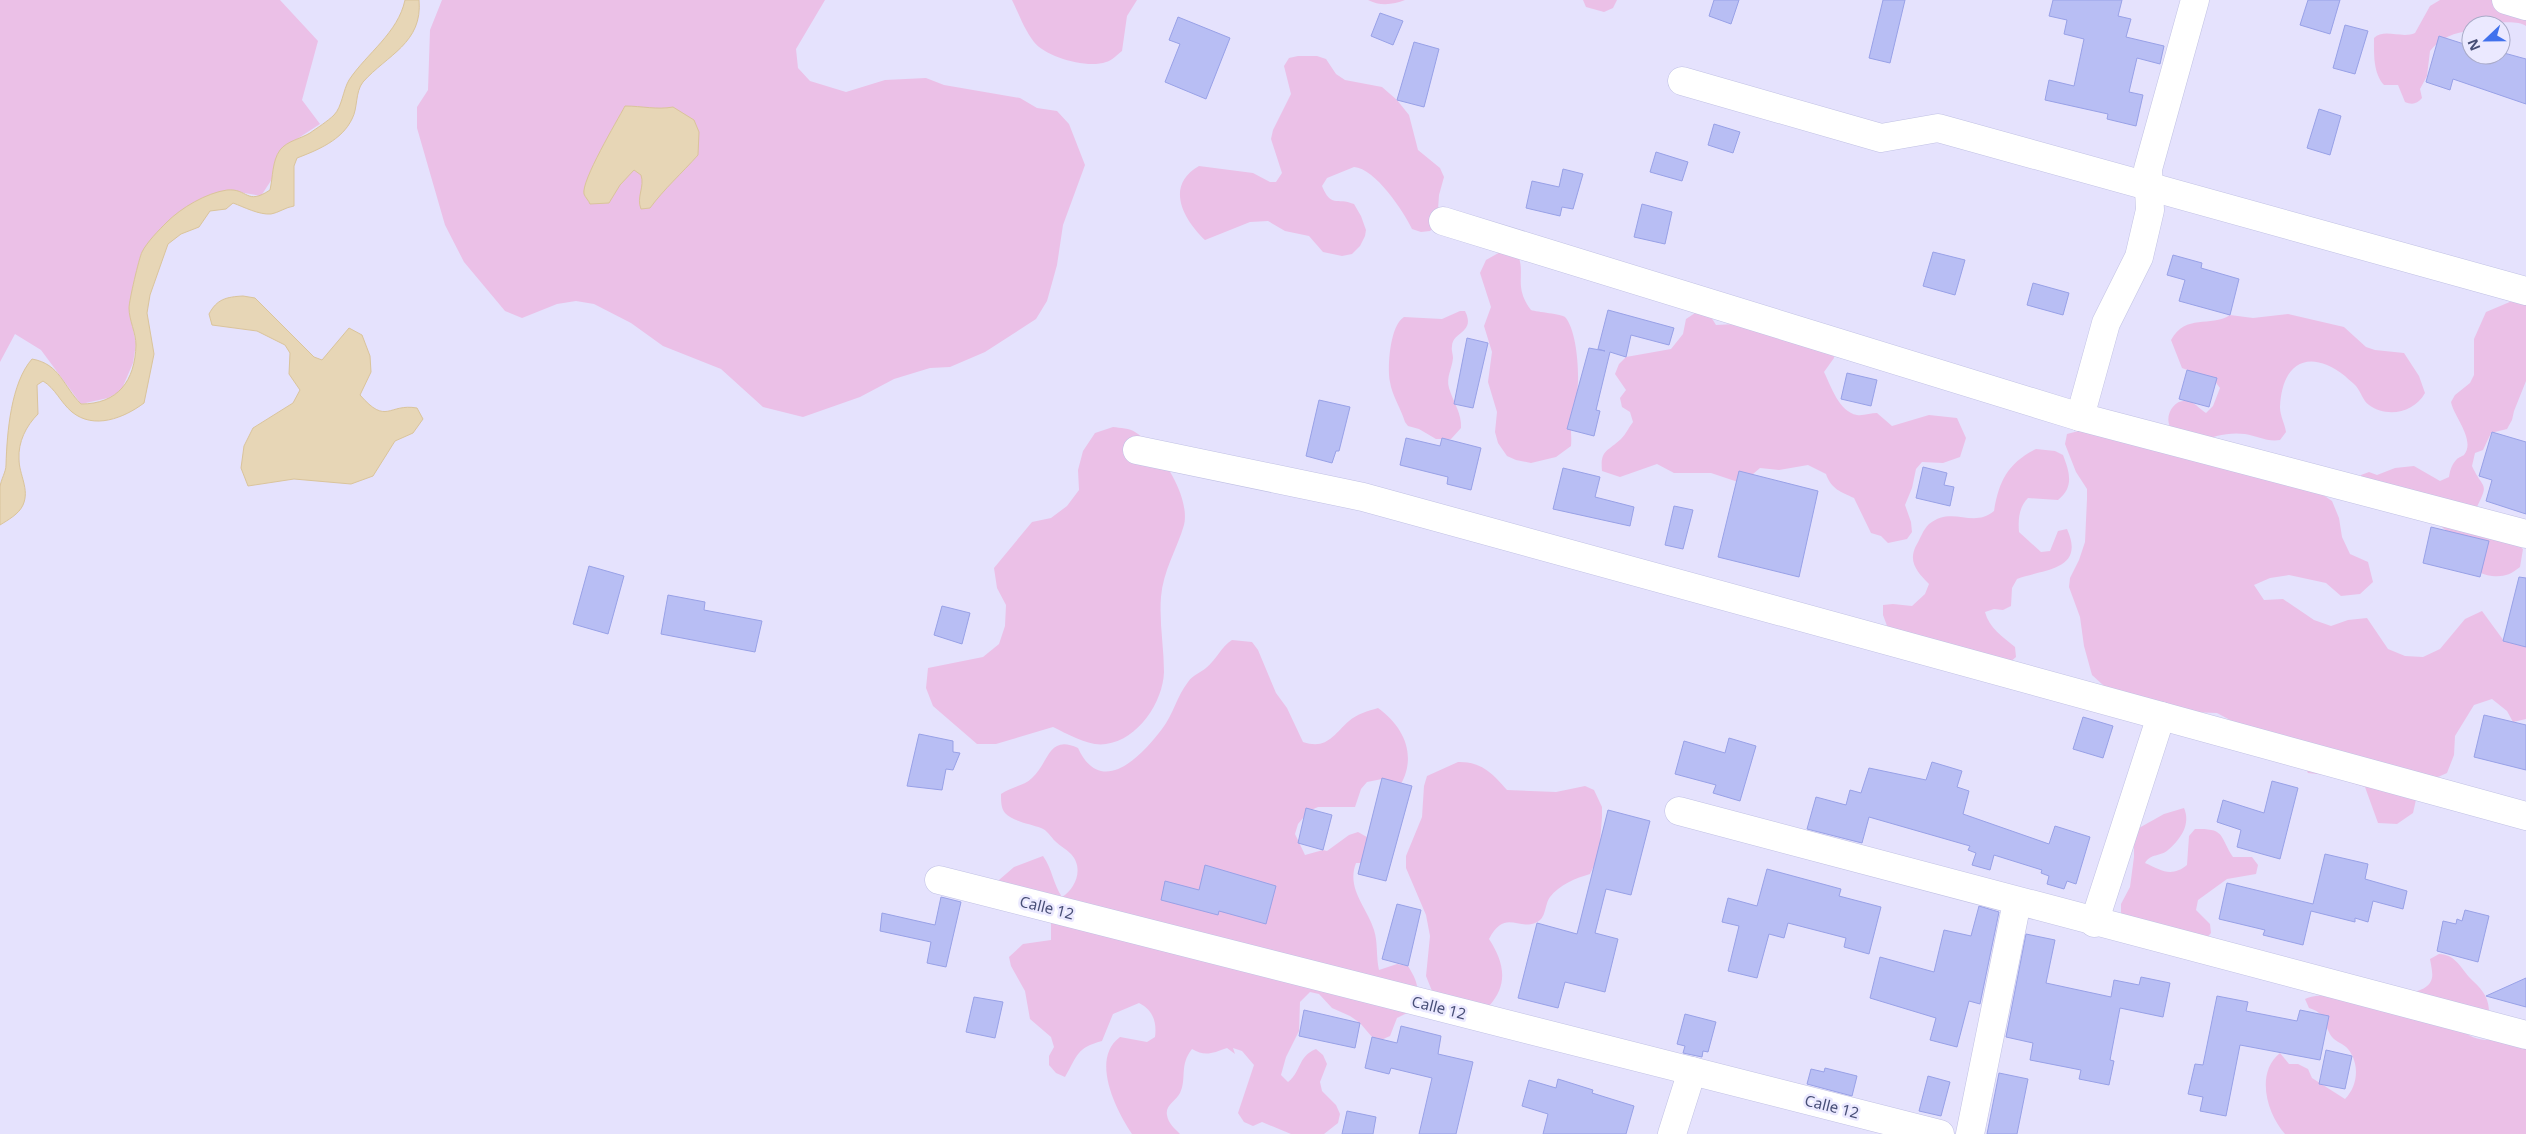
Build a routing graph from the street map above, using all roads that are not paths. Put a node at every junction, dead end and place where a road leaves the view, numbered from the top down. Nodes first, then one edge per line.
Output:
1 (2195, 0) edge
2 (2506, 0) edge
3 (2526, 6) edge
4 (1682, 81) dead end
5 (2150, 188) junction
6 (1443, 221) dead end
7 (2526, 291) edge
8 (2080, 417) junction
9 (1137, 450) dead end
10 (2526, 534) edge
11 (2161, 716) junction
12 (1680, 811) dead end
13 (2526, 816) edge
14 (938, 880) dead end
15 (2018, 902) junction
16 (2094, 923) junction
17 (2526, 1035) edge
18 (1692, 1071) junction
19 (1672, 1134) edge
20 (1940, 1134) edge
21 (1970, 1134) edge

1 - 5 street
2 - 3 street
4 - 5 street
5 - 7 street
5 - 8 street
6 - 8 street
8 - 10 street
9 - 11 street
11 - 13 street
11 - 16 street
12 - 15 street
14 - 18 street, Calle 12
15 - 16 street
15 - 21 street
16 - 17 street
18 - 19 street
18 - 20 street, Calle 12

